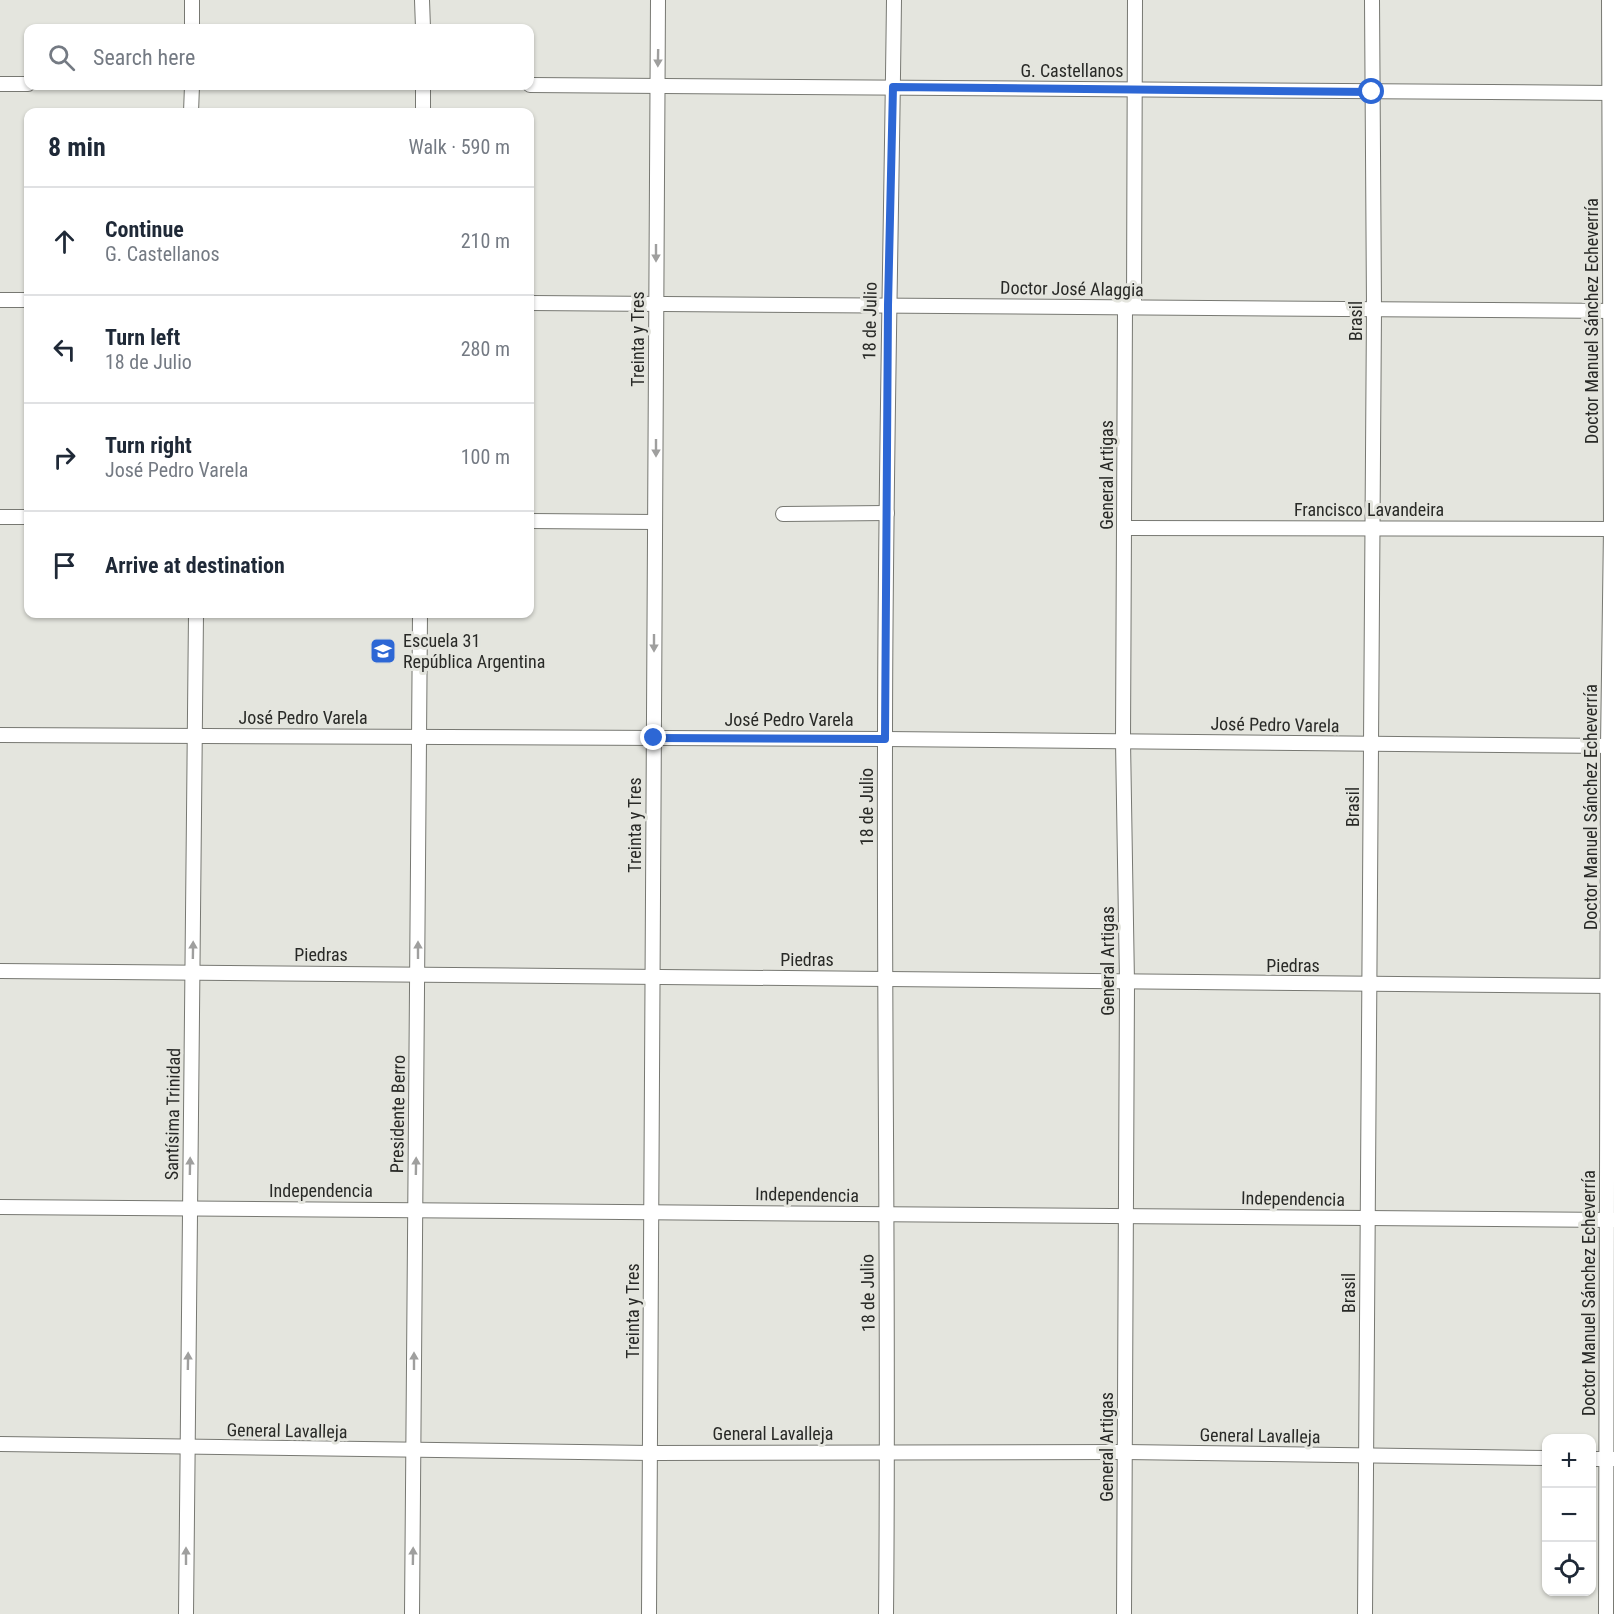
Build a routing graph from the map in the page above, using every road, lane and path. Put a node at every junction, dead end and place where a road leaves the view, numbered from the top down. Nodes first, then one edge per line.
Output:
1 (192, 0) edge
2 (422, 0) edge
3 (658, 0) edge
4 (894, 0) edge
5 (1135, 0) edge
6 (1372, 0) edge
7 (1609, 0) edge
8 (192, 24) edge
9 (423, 24) edge
10 (0, 84) edge
11 (24, 84) edge
12 (534, 85) edge
13 (657, 86) junction
14 (893, 87) junction
15 (1134, 89) junction
16 (192, 90) edge
17 (423, 90) edge
18 (1372, 92) junction
19 (1612, 93) edge
20 (191, 108) edge
21 (423, 108) edge
22 (0, 300) edge
23 (24, 300) edge
24 (534, 303) edge
25 (656, 303) junction
26 (888, 305) junction
27 (1130, 307) junction
28 (1374, 309) junction
29 (1612, 311) edge
30 (886, 513) junction
31 (783, 514) dead end
32 (0, 517) edge
33 (24, 517) edge
34 (534, 521) edge
35 (655, 522) junction
36 (1125, 528) junction
37 (1372, 528) junction
38 (1613, 529) edge
39 (196, 618) edge
40 (420, 618) edge
41 (0, 735) edge
42 (195, 736) junction
43 (420, 737) junction
44 (654, 738) junction
45 (885, 739) junction
46 (1123, 741) junction
47 (1372, 745) junction
48 (1611, 746) edge
49 (0, 971) edge
50 (192, 972) junction
51 (418, 974) junction
52 (653, 977) junction
53 (884, 979) junction
54 (1126, 983) junction
55 (1371, 985) junction
56 (1611, 986) edge
57 (0, 1207) edge
58 (189, 1208) junction
59 (415, 1210) junction
60 (651, 1211) junction
61 (885, 1214) junction
62 (1124, 1215) junction
63 (1367, 1218) junction
64 (1611, 1220) edge
65 (0, 1444) edge
66 (187, 1448) junction
67 (414, 1450) junction
68 (888, 1452) junction
69 (1125, 1452) junction
70 (651, 1453) junction
71 (1366, 1456) junction
72 (1542, 1458) edge
73 (1611, 1459) edge
74 (186, 1614) edge
75 (412, 1614) edge
76 (649, 1614) edge
77 (886, 1614) edge
78 (1124, 1614) edge
79 (1365, 1614) edge
80 (1606, 1614) edge

1 - 8 street
2 - 9 street
3 -> 13 street, Treinta y Tres
4 - 14 street, 18 de Julio
5 - 15 street, General Artigas
6 - 18 street, Brasil
7 - 19 street, Doctor Manuel Sánchez Echeverría
10 - 11 street
12 - 13 street, G. Castellanos
13 - 14 street, G. Castellanos
13 -> 25 street, Treinta y Tres
14 - 15 street, G. Castellanos
14 - 26 street, 18 de Julio
15 - 18 street, G. Castellanos
15 - 27 street, General Artigas
16 - 20 street
17 - 21 street
18 - 19 street, G. Castellanos
18 - 28 street, Brasil
19 - 29 street, Doctor Manuel Sánchez Echeverría
22 - 23 street
24 - 25 street, Doctor José Alaggia
25 - 26 street, Doctor José Alaggia
25 -> 35 street, Treinta y Tres
26 - 27 street, Doctor José Alaggia
26 - 30 street, 18 de Julio
27 - 28 street, Doctor José Alaggia
27 - 36 street, General Artigas
28 - 29 street, Doctor José Alaggia
28 - 37 street, Brasil
29 - 38 street, Doctor Manuel Sánchez Echeverría
30 - 31 street
30 - 45 street, 18 de Julio
32 - 33 street
34 - 35 street
35 -> 44 street, Treinta y Tres
36 - 37 street, Francisco Lavandeira
36 - 46 street, General Artigas
37 - 38 street, Francisco Lavandeira
37 - 47 street, Brasil
38 - 48 street, Doctor Manuel Sánchez Echeverría
39 - 42 street, Santísima Trinidad
40 - 43 street, Presidente Berro
41 - 42 street, José Pedro Varela
42 - 43 street, José Pedro Varela
50 -> 42 street, Santísima Trinidad
43 - 44 street, José Pedro Varela
51 -> 43 street, Presidente Berro
44 - 45 street, José Pedro Varela
44 - 52 street, Treinta y Tres
45 - 46 street, José Pedro Varela
45 - 53 street, 18 de Julio
46 - 47 street, José Pedro Varela
46 - 54 street, General Artigas
47 - 48 street, José Pedro Varela
47 - 55 street, Brasil
48 - 56 street, Doctor Manuel Sánchez Echeverría
49 - 50 street, Piedras
50 - 51 street, Piedras
58 -> 50 street, Santísima Trinidad
51 - 52 street, Piedras
59 -> 51 street, Presidente Berro
52 - 53 street, Piedras
52 - 60 street, Treinta y Tres
53 - 54 street, Piedras
53 - 61 street, 18 de Julio
54 - 55 street, Piedras
54 - 62 street, General Artigas
55 - 56 street, Piedras
55 - 63 street, Brasil
56 - 64 street, Doctor Manuel Sánchez Echeverría
57 - 58 street, Independencia
58 - 59 street, Independencia
66 -> 58 street, Santísima Trinidad
59 - 60 street, Independencia
67 -> 59 street, Presidente Berro
60 - 61 street, Independencia
60 - 70 street, Treinta y Tres
61 - 62 street, Independencia
61 - 68 street, 18 de Julio
62 - 63 street, Independencia
62 - 69 street, General Artigas
63 - 64 street, Independencia
63 - 71 street, Brasil
64 - 73 street, Doctor Manuel Sánchez Echeverría
65 - 66 street, General Lavalleja
66 - 67 street, General Lavalleja
74 -> 66 street, Santísima Trinidad
67 - 70 street, General Lavalleja
75 -> 67 street, Presidente Berro
68 - 69 street, General Lavalleja
68 - 70 street, General Lavalleja
68 - 77 street, 18 de Julio
69 - 71 street, General Lavalleja
69 - 78 street, General Artigas
70 - 76 street, Treinta y Tres
71 - 72 street, General Lavalleja
71 - 79 street, Brasil
73 - 80 street, Doctor Manuel Sánchez Echeverría

